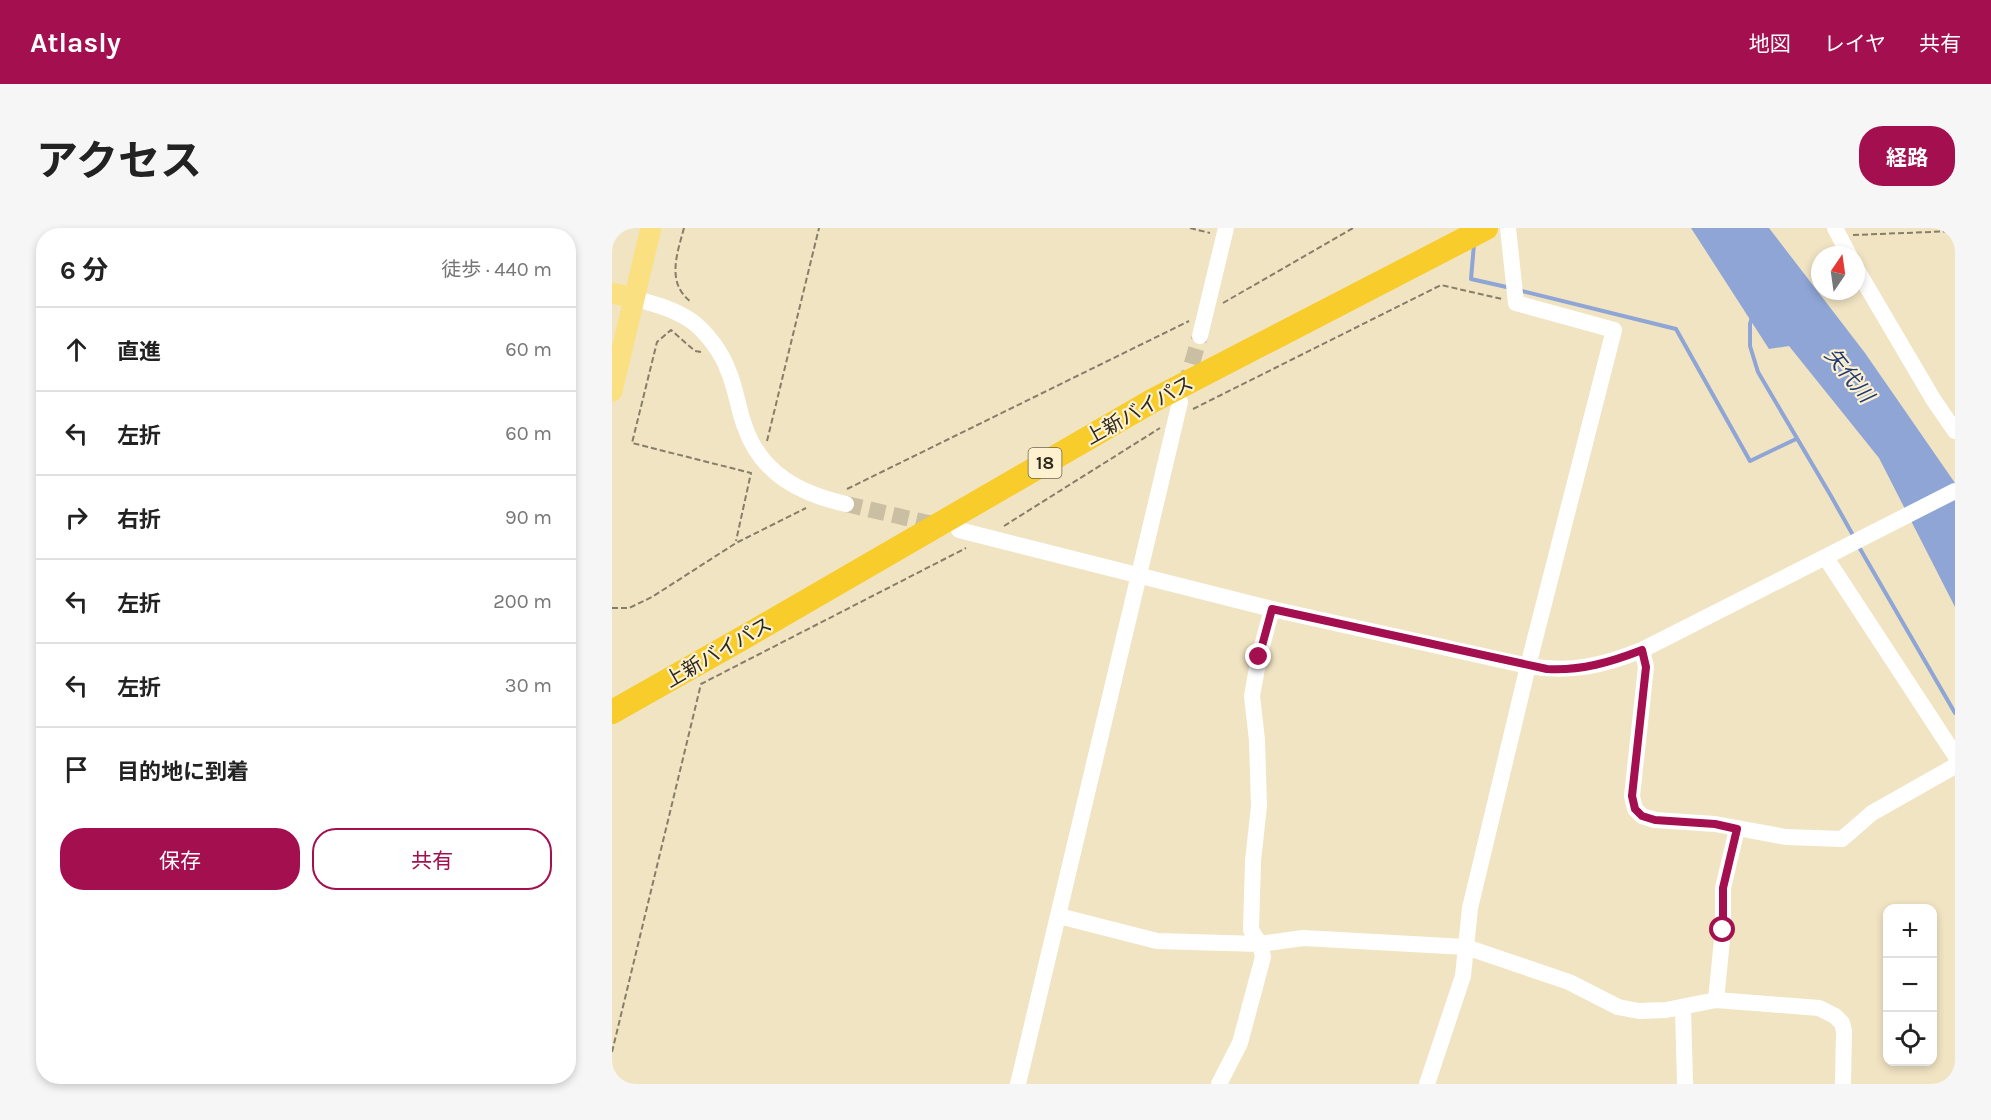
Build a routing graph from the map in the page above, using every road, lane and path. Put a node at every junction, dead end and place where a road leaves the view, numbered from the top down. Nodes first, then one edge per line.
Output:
1 (651, 228) edge
2 (684, 228) edge
3 (819, 228) edge
4 (1190, 228) edge
5 (1353, 228) edge
6 (1486, 228) edge
7 (1508, 228) edge
8 (1955, 231) edge
9 (1225, 232) edge
10 (1837, 232) edge
11 (1844, 246) edge
12 (1865, 283) edge
13 (612, 293) edge
14 (633, 298) junction
15 (1516, 303) junction
16 (697, 307) dead end
17 (1204, 314) junction
18 (1200, 336) tunnel mouth
19 (715, 348) junction
20 (612, 391) edge
21 (1179, 410) junction
22 (1955, 431) edge
23 (763, 458) junction
24 (1955, 491) edge
25 (825, 499) junction
26 (846, 504) tunnel mouth
27 (959, 530) tunnel mouth
28 (987, 537) junction
29 (736, 543) junction
30 (1831, 555) junction
31 (1140, 577) junction
32 (612, 608) edge
33 (1272, 609) junction
34 (1642, 650) junction
35 (1528, 666) junction
36 (612, 712) edge
37 (1955, 755) edge
38 (1955, 766) edge
39 (1737, 829) junction
40 (1059, 916) junction
41 (1260, 944) junction
42 (1466, 946) junction
43 (1716, 1000) junction
44 (1683, 1008) junction
45 (612, 1052) edge
46 (1018, 1084) edge
47 (1219, 1084) edge
48 (1427, 1084) edge
49 (1685, 1084) edge
50 (1843, 1084) edge

1 - 14 main road
2 - 16 path
3 - 23 path
4 - 9 path
5 - 17 path
6 - 36 highway, 上新バイパス / 18
7 - 15 street
8 - 10 path
9 - 17 street
10 - 11 street
12 - 22 street
13 - 14 main road
14 - 19 street
14 - 20 main road
15 - 21 path
15 - 35 street
17 - 18 street
17 - 25 path
19 - 23 street
19 - 29 path
21 - 28 path
21 - 31 street
23 - 25 street
24 - 30 street
25 - 26 street
25 - 29 path
27 - 28 street
28 - 31 street
28 - 45 path
29 - 32 path
30 - 34 street
30 - 37 street
31 - 33 street
31 - 40 street
33 - 35 street
33 - 41 street
34 - 35 street
34 - 39 street
35 - 42 street
38 - 39 street
39 - 43 street
40 - 41 street
40 - 46 street
41 - 42 street
41 - 47 street
42 - 44 street
42 - 48 street
43 - 44 street
43 - 50 street
44 - 49 street

